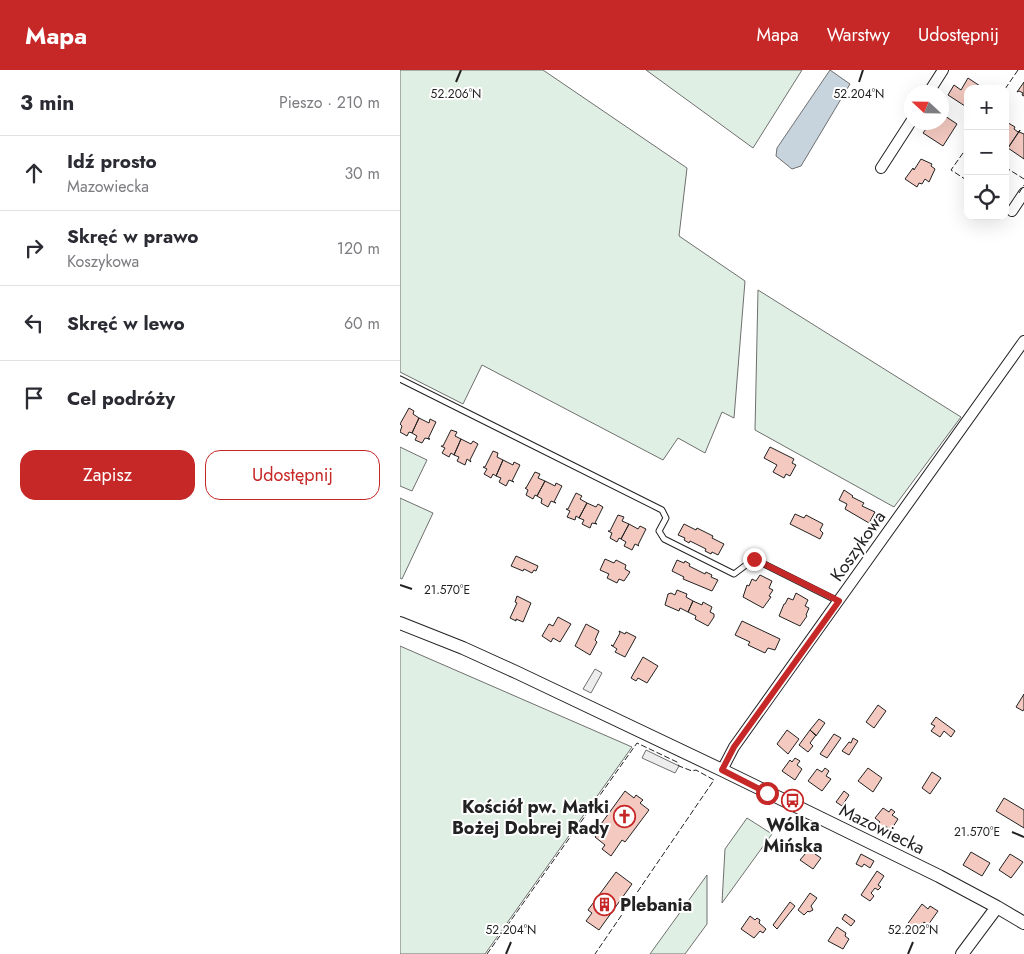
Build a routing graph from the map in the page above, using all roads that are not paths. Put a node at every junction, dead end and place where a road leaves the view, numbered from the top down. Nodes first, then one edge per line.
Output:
1 (943, 70) edge
2 (933, 85) edge
3 (905, 130) edge
4 (880, 168) dead end
5 (1024, 193) edge
6 (1012, 211) dead end
7 (1024, 342) edge
8 (400, 379) edge
9 (839, 601) junction
10 (400, 623) edge
11 (722, 770) junction
12 (997, 907) junction
13 (1024, 923) edge
14 (962, 954) edge

1 - 2 street
3 - 4 street
5 - 6 street
7 - 9 street, Koszykowa
8 - 9 lane
9 - 11 street, Koszykowa
10 - 11 street, Mazowiecka
11 - 12 street, Mazowiecka
12 - 13 street, Mazowiecka
12 - 14 street

